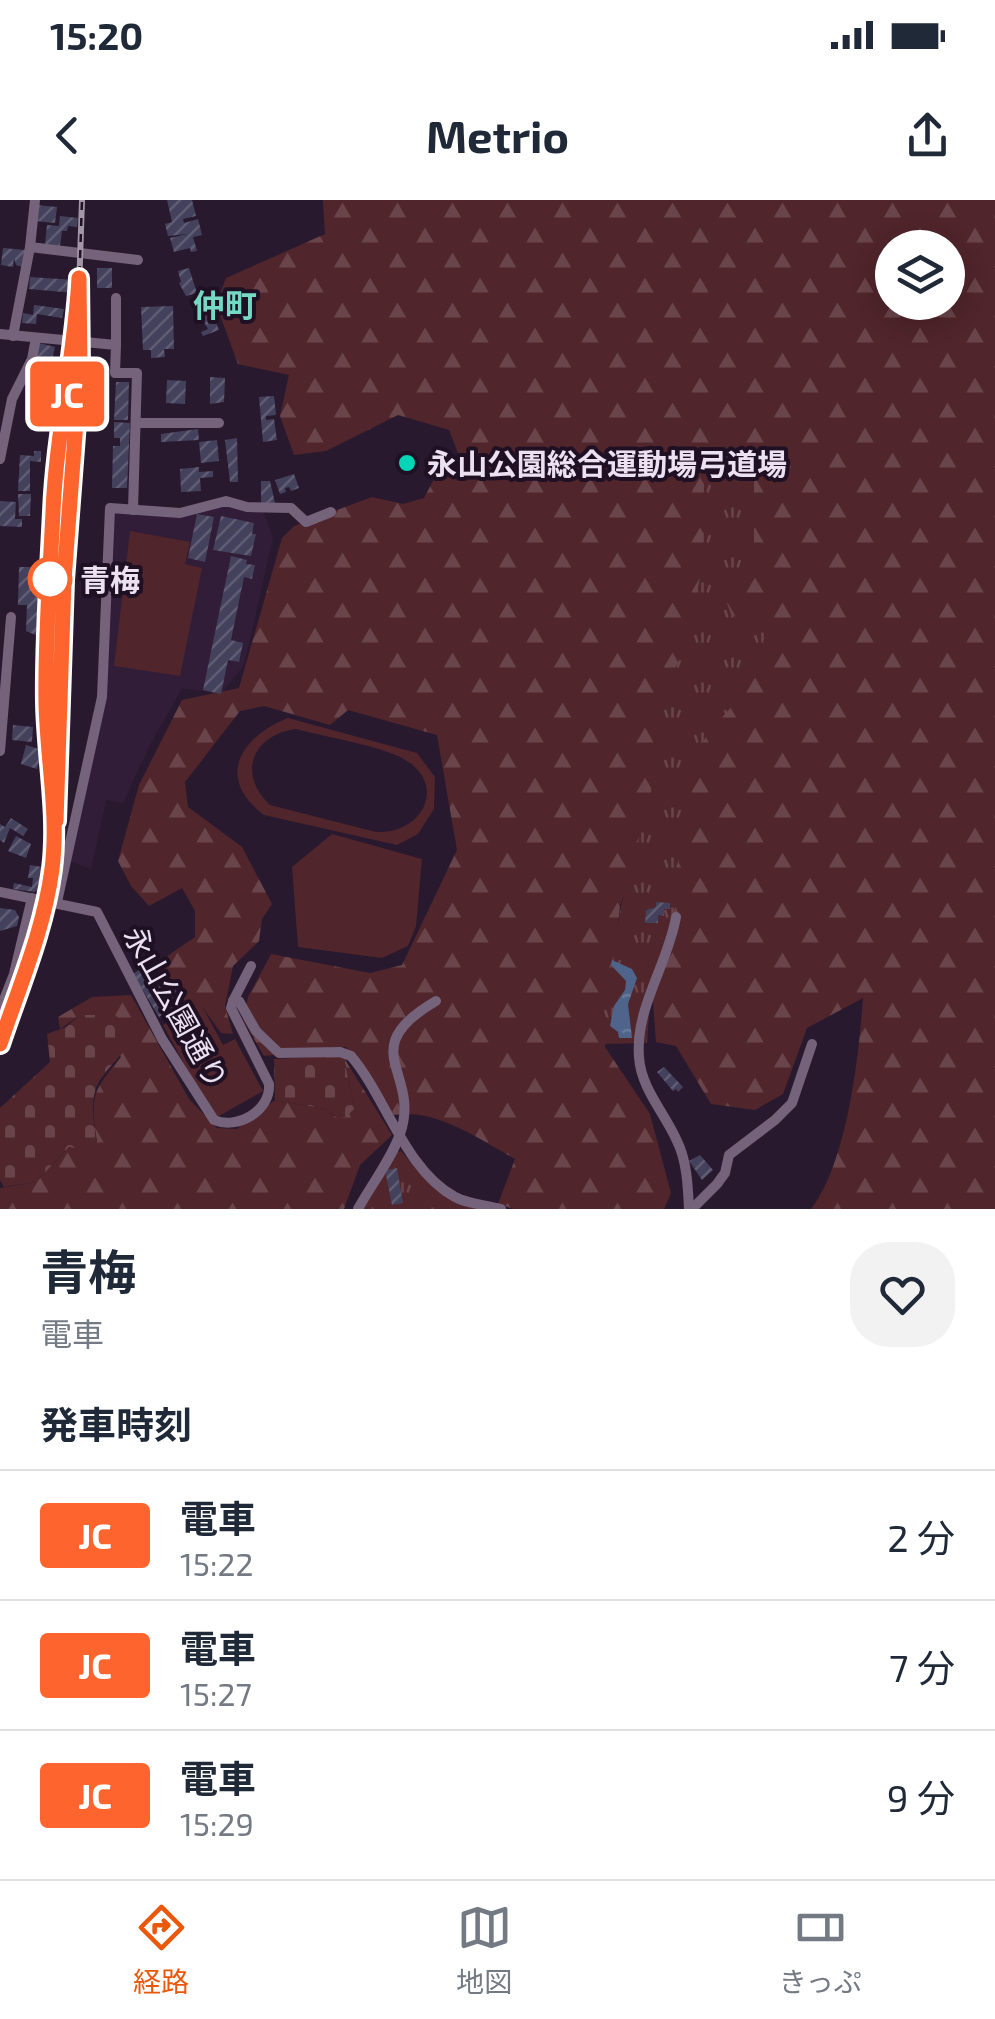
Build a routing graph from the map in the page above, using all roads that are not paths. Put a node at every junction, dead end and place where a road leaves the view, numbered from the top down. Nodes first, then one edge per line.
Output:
1 (34, 200) edge
2 (30, 246) junction
3 (138, 260) dead end
4 (116, 298) dead end
5 (0, 334) edge
6 (13, 336) junction
7 (36, 338) junction
8 (116, 344) junction
9 (136, 423) junction
10 (219, 423) dead end
11 (0, 459) edge
12 (133, 510) junction
13 (331, 512) dead end
14 (12, 616) dead end
15 (0, 751) edge
16 (0, 892) edge
17 (34, 898) junction
18 (57, 902) junction
19 (676, 916) dead end
20 (251, 966) dead end
21 (232, 1001) junction
22 (436, 1001) dead end
23 (0, 1010) edge
24 (812, 1044) dead end
25 (400, 1136) junction
26 (358, 1209) edge
27 (501, 1209) edge
28 (691, 1209) edge

1 - 2 street
2 - 3 street
2 - 6 street
4 - 8 street
5 - 6 street
6 - 7 street
7 - 8 street
7 - 11 street
8 - 9 street
9 - 10 street
9 - 12 street
12 - 13 street
12 - 18 street
14 - 15 street
16 - 17 street
17 - 18 street
17 - 23 street
18 - 21 street, 永山公園通り
19 - 28 street
20 - 21 street
21 - 25 street, 永山公園通り
22 - 25 street
24 - 28 street
25 - 26 street
25 - 27 street, 永山公園通り

